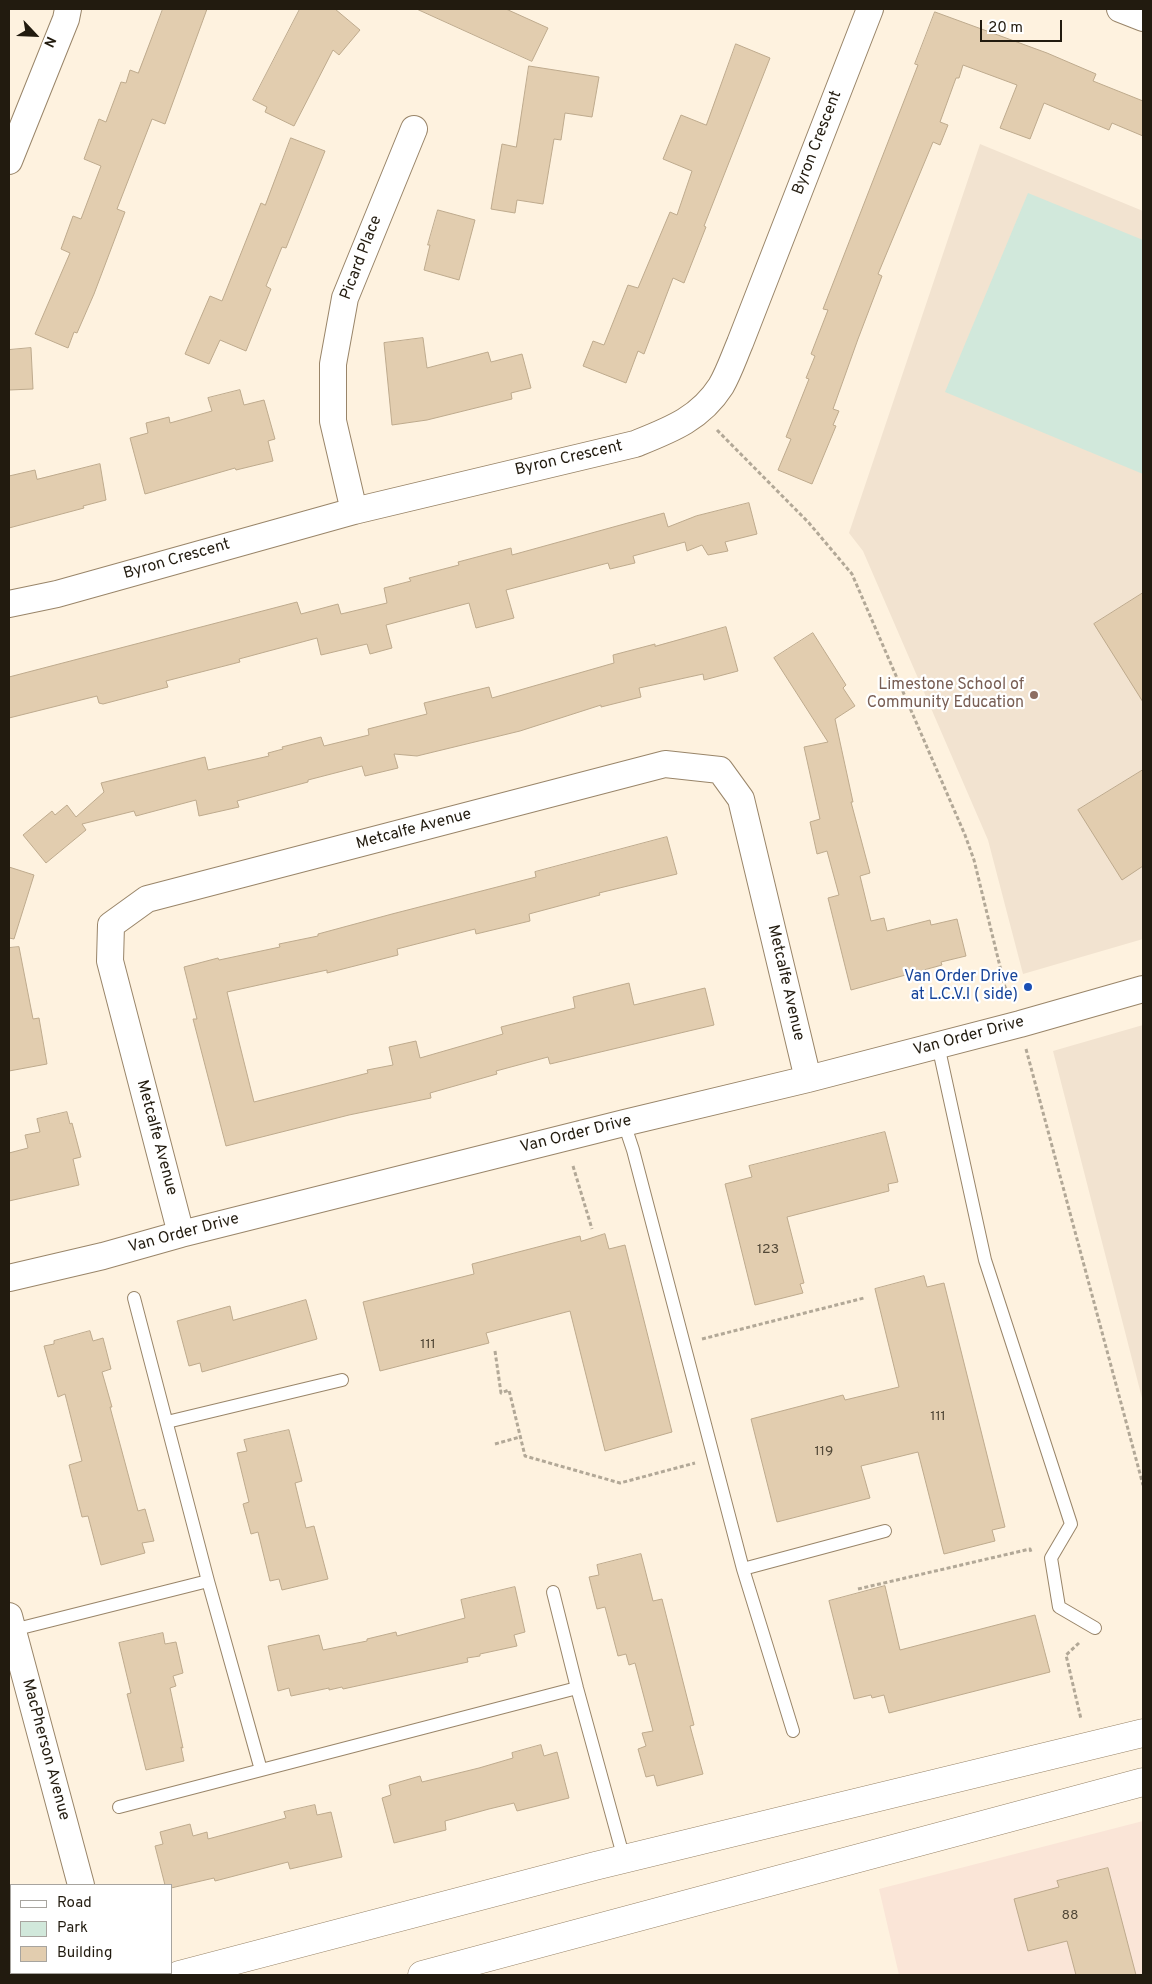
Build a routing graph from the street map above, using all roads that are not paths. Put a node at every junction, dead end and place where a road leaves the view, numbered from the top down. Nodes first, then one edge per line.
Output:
1 (68, 9) edge
2 (870, 9) edge
3 (1120, 9) edge
4 (1143, 18) edge
5 (414, 129) dead end
6 (9, 162) edge
7 (354, 511) junction
8 (9, 604) edge
9 (1143, 989) edge
10 (938, 1045) junction
11 (808, 1079) junction
12 (624, 1123) junction
13 (181, 1234) junction
14 (9, 1278) edge
15 (134, 1298) dead end
16 (342, 1380) dead end
17 (167, 1422) junction
18 (885, 1531) dead end
19 (743, 1570) junction
20 (208, 1581) junction
21 (553, 1592) dead end
22 (11, 1623) edge
23 (1095, 1628) road end
24 (577, 1688) junction
25 (793, 1731) dead end
26 (1143, 1733) edge
27 (261, 1770) junction
28 (1143, 1782) edge
29 (119, 1807) dead end
30 (624, 1859) junction
31 (81, 1884) edge
32 (179, 1975) edge
33 (422, 1975) edge

1 - 6 street
2 - 7 street, Byron Crescent
3 - 4 street
5 - 7 street, Picard Place
7 - 8 street, Byron Crescent
9 - 10 street, Van Order Drive
10 - 11 street, Van Order Drive
10 - 23 lane
11 - 12 street, Van Order Drive
11 - 13 street, Metcalfe Avenue
12 - 13 street, Van Order Drive
12 - 19 lane
13 - 14 street, Van Order Drive
15 - 17 lane
16 - 17 lane
17 - 20 lane
18 - 19 lane
19 - 25 lane
20 - 22 lane
20 - 27 lane
21 - 24 lane
22 - 31 street, MacPherson Avenue
24 - 27 lane
24 - 30 lane
26 - 30 main road
27 - 29 lane
28 - 33 main road
30 - 32 main road

